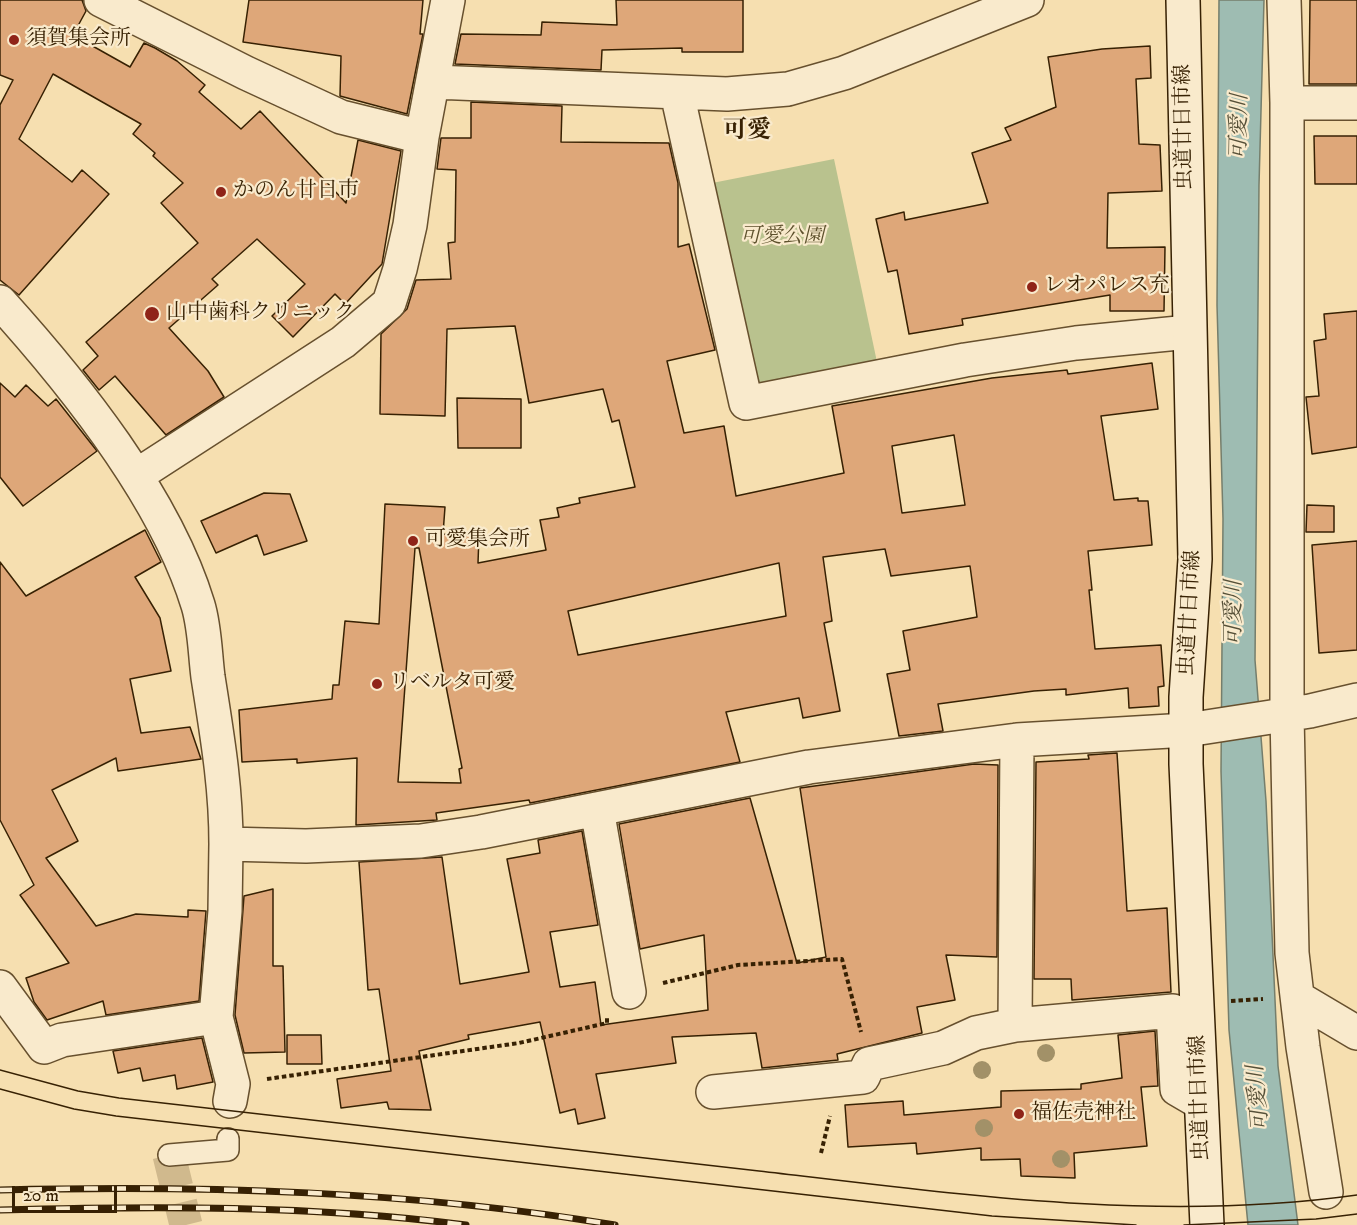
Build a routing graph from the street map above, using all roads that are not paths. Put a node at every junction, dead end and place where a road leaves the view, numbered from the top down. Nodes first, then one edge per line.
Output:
1 (101, 0) edge
2 (448, 0) edge
3 (1027, 0) edge
4 (1183, 0) edge
5 (1284, 0) edge
6 (434, 82) junction
7 (677, 93) junction
8 (1357, 103) edge
9 (1287, 104) junction
10 (422, 137) junction
11 (0, 302) edge
12 (1189, 332) junction
13 (136, 476) junction
14 (1357, 700) edge
15 (1281, 716) junction
16 (1197, 728) junction
17 (1017, 740) junction
18 (597, 809) junction
19 (226, 844) junction
20 (0, 987) edge
21 (629, 992) road end
22 (1298, 998) junction
23 (216, 1017) junction
24 (1015, 1026) junction
25 (1357, 1033) edge
26 (713, 1092) dead end
27 (232, 1093) road end
28 (1201, 1103) junction
29 (228, 1139) dead end
30 (169, 1155) dead end
31 (1326, 1192) dead end
32 (1207, 1225) edge

1 - 10 street
2 - 6 street
3 - 7 street
4 - 12 street, 虫道廿日市線
5 - 9 street
6 - 7 street
6 - 10 street
7 - 12 street
8 - 9 street
9 - 15 street
10 - 13 street
11 - 13 street
12 - 16 street, 虫道廿日市線
13 - 19 street
14 - 15 street
15 - 16 street
15 - 22 street
16 - 17 street
16 - 28 street, 虫道廿日市線
17 - 18 street
17 - 24 street
18 - 19 street
18 - 21 street
19 - 23 street
20 - 23 street
22 - 25 street
22 - 31 street
23 - 27 street
24 - 26 street
24 - 28 street
28 - 32 street, 虫道廿日市線
29 - 30 lane

